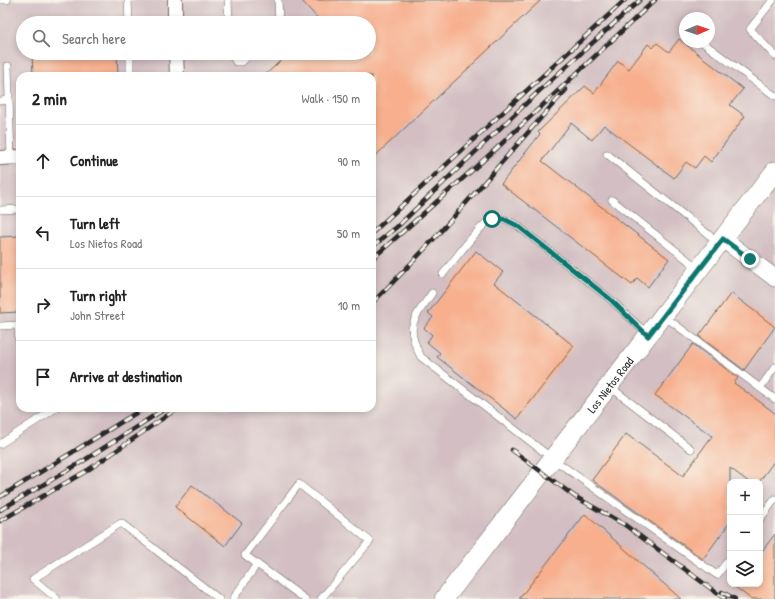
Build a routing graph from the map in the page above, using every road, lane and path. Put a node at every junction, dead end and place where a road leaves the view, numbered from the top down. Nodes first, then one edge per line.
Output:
1 (0, 0) edge
2 (7, 0) edge
3 (128, 0) edge
4 (174, 0) edge
5 (228, 0) edge
6 (278, 0) edge
7 (773, 0) edge
8 (129, 16) edge
9 (175, 16) edge
10 (229, 16) edge
11 (279, 16) edge
12 (710, 48) edge
13 (775, 56) edge
14 (130, 60) edge
15 (176, 60) edge
16 (235, 60) edge
17 (244, 60) edge
18 (8, 66) dead end
19 (130, 72) edge
20 (177, 72) edge
21 (775, 96) edge
22 (9, 100) junction
23 (0, 101) edge
24 (607, 154) dead end
25 (10, 158) edge
26 (775, 171) edge
27 (612, 200) dead end
28 (16, 209) edge
29 (0, 210) edge
30 (721, 241) junction
31 (699, 270) junction
32 (443, 274) dead end
33 (775, 278) edge
34 (432, 293) dead end
35 (664, 316) junction
36 (16, 325) edge
37 (0, 326) edge
38 (648, 336) junction
39 (775, 367) edge
40 (609, 386) junction
41 (760, 388) junction
42 (775, 399) edge
43 (49, 412) edge
44 (0, 444) edge
45 (692, 449) dead end
46 (553, 459) junction
47 (775, 499) edge
48 (763, 515) edge
49 (727, 562) edge
50 (257, 564) junction
51 (57, 599) edge
52 (219, 599) edge
53 (233, 599) edge
54 (305, 599) edge
55 (321, 599) edge
56 (444, 599) edge

1 - 2 lane
3 - 8 lane
4 - 9 street
5 - 10 lane
6 - 11 lane
7 - 13 lane
12 - 21 lane
14 - 19 lane
15 - 20 street
16 - 17 lane
18 - 22 lane
22 - 23 lane
22 - 25 lane
24 - 30 lane
26 - 30 main road, Los Nietos Road
27 - 31 lane
28 - 29 lane
30 - 31 main road, Los Nietos Road
30 - 33 street
31 - 35 main road, Los Nietos Road
32 - 38 lane
34 - 46 lane
35 - 38 main road, Los Nietos Road
35 - 41 lane
36 - 37 lane
38 - 40 main road, Los Nietos Road
39 - 41 lane
40 - 45 lane
40 - 46 main road, Los Nietos Road
41 - 42 lane
43 - 44 lane
46 - 49 lane
46 - 56 main road, Los Nietos Road
47 - 48 lane
50 - 53 lane
50 - 54 lane
50 - 55 lane
51 - 52 lane

